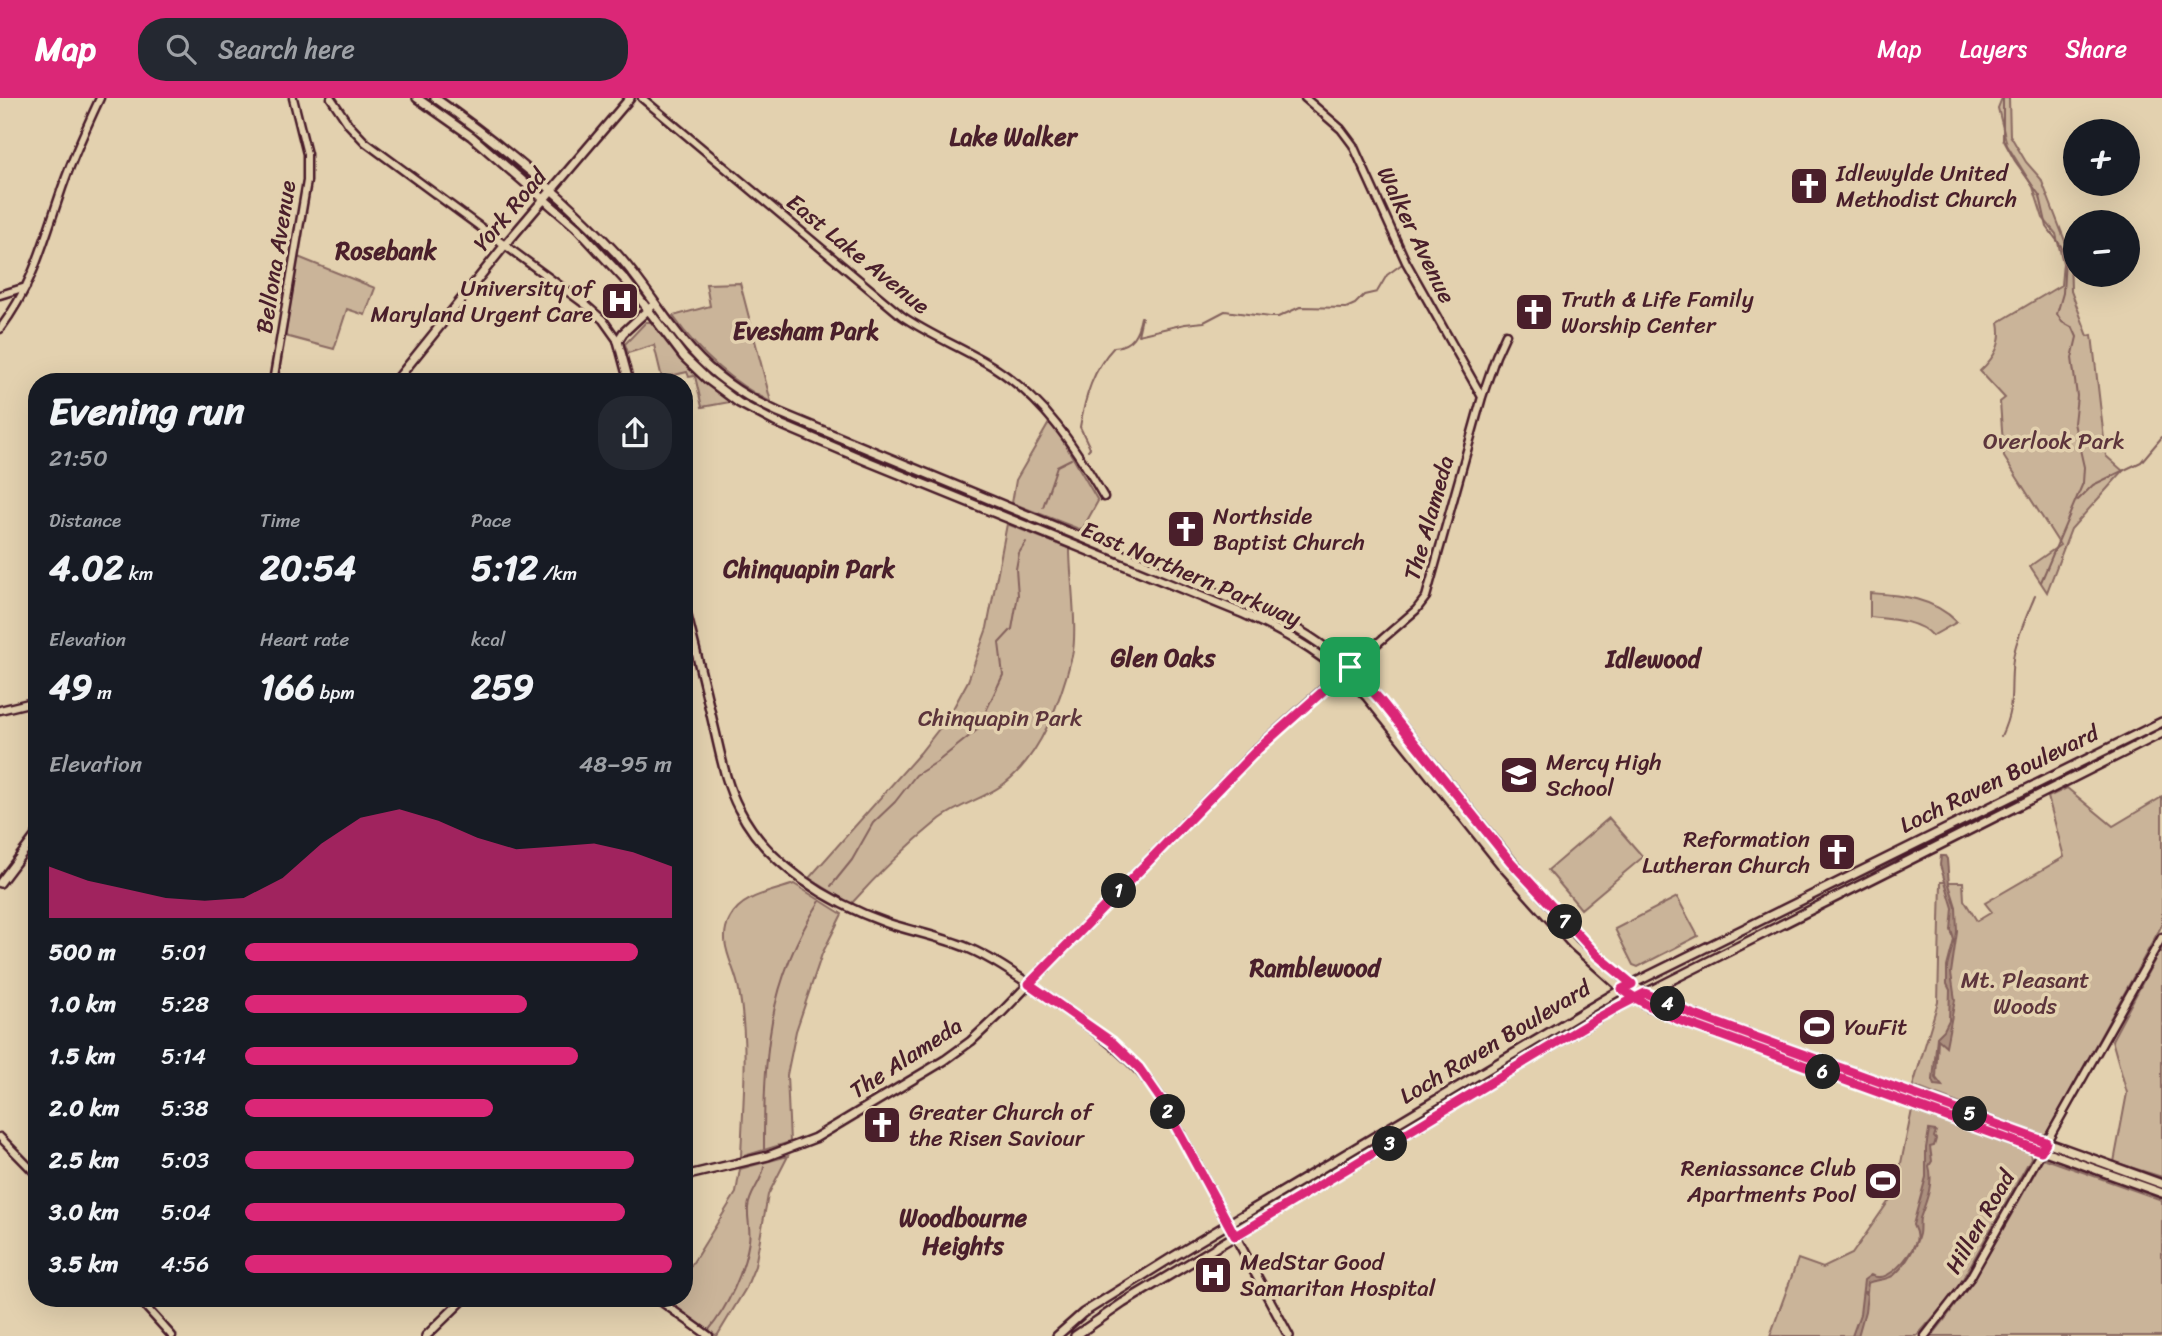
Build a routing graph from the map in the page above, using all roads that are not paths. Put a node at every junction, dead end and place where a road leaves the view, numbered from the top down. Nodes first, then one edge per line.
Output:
1 (100, 98) edge
2 (293, 98) edge
3 (331, 98) edge
4 (417, 98) edge
5 (436, 98) edge
6 (630, 98) edge
7 (642, 98) edge
8 (1305, 98) edge
9 (551, 192) junction
10 (545, 199) junction
11 (505, 245) junction
12 (26, 287) junction
13 (3, 295) edge
14 (657, 304) junction
15 (16, 307) junction
16 (649, 311) junction
17 (0, 329) edge
18 (1505, 336) dead end
19 (618, 341) junction
20 (275, 373) edge
21 (402, 373) edge
22 (627, 373) edge
23 (1482, 397) junction
24 (1104, 497) dead end
25 (693, 640) edge
26 (1350, 667) junction
27 (1342, 673) junction
28 (28, 703) edge
29 (0, 710) edge
30 (2162, 722) edge
31 (2162, 733) edge
32 (2104, 749) junction
33 (2111, 759) junction
34 (28, 846) edge
35 (0, 883) edge
36 (2162, 937) edge
37 (1029, 984) junction
38 (1632, 984) junction
39 (1622, 989) junction
40 (1645, 993) junction
41 (1635, 998) junction
42 (0, 1137) edge
43 (2046, 1142) junction
44 (2041, 1151) junction
45 (28, 1166) edge
46 (693, 1174) edge
47 (2162, 1184) edge
48 (2162, 1194) edge
49 (1229, 1224) junction
50 (1235, 1236) junction
51 (146, 1307) edge
52 (456, 1307) edge
53 (668, 1307) edge
54 (172, 1336) edge
55 (426, 1336) edge
56 (709, 1336) edge
57 (1056, 1336) edge
58 (1075, 1336) edge
59 (1289, 1336) edge
60 (1925, 1336) edge

1 - 12 street
2 - 20 street, Bellona Avenue
3 - 11 street
4 - 10 main road, East Northern Parkway
5 - 9 main road, East Northern Parkway
6 - 9 main road, York Road
7 - 24 street, East Lake Avenue
8 - 23 street, Walker Avenue
9 - 10 main road, York Road
9 - 14 main road, East Northern Parkway
10 - 11 main road, York Road
10 - 16 main road, East Northern Parkway
11 - 19 street
11 - 21 main road, York Road
12 - 13 street
12 - 15 street
13 - 15 street
14 - 16 main road
14 - 26 main road, East Northern Parkway
15 - 17 street
16 - 19 main road
16 - 27 main road, East Northern Parkway
18 - 23 street, The Alameda
19 - 22 main road
23 - 26 street, The Alameda
25 - 37 main road
26 - 27 main road, The Alameda
26 - 38 main road, East Northern Parkway
27 - 37 main road, The Alameda
27 - 39 main road, East Northern Parkway
28 - 29 street
30 - 32 main road, Loch Raven Boulevard
31 - 33 main road, Loch Raven Boulevard
32 - 33 main road
32 - 38 main road, Loch Raven Boulevard
33 - 40 main road, Loch Raven Boulevard
34 - 35 main road
36 - 43 street, Hillen Road
37 - 46 main road, The Alameda
37 - 49 main road
38 - 39 main road, Loch Raven Boulevard
38 - 40 main road, East Northern Parkway
39 - 41 main road, East Northern Parkway
39 - 49 main road, Loch Raven Boulevard
40 - 41 main road, Loch Raven Boulevard
40 - 43 main road, East Northern Parkway
41 - 44 main road, East Northern Parkway
41 - 50 main road, Loch Raven Boulevard
42 - 45 street
43 - 44 street, Hillen Road
43 - 47 main road, East Northern Parkway
44 - 48 main road, East Northern Parkway
44 - 60 street, Hillen Road
49 - 50 main road
49 - 57 main road, Loch Raven Boulevard
50 - 58 main road, Loch Raven Boulevard
50 - 59 main road
51 - 54 street
52 - 55 main road
53 - 56 street

